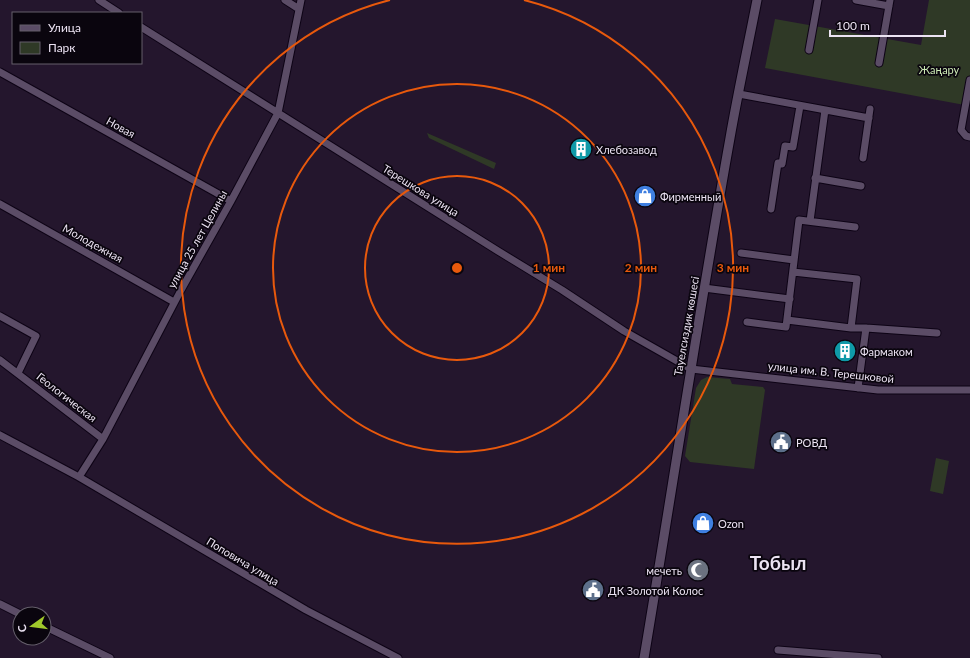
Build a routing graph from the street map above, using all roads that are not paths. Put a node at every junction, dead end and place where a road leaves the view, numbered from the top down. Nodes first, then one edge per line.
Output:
1 (99, 0) edge
2 (285, 0) edge
3 (301, 0) edge
4 (758, 0) edge
5 (818, 0) edge
6 (856, 0) edge
7 (889, 3) edge
8 (299, 9) junction
9 (117, 12) edge
10 (142, 28) edge
11 (809, 50) dead end
12 (879, 63) dead end
13 (0, 72) edge
14 (970, 80) edge
15 (739, 94) junction
16 (800, 106) junction
17 (870, 109) dead end
18 (825, 110) junction
19 (278, 113) junction
20 (869, 118) junction
21 (970, 136) edge
22 (863, 158) dead end
23 (815, 178) junction
24 (861, 186) dead end
25 (231, 201) junction
26 (0, 204) edge
27 (771, 209) dead end
28 (810, 221) junction
29 (855, 227) dead end
30 (741, 253) dead end
31 (794, 260) junction
32 (793, 272) junction
33 (704, 288) junction
34 (790, 299) junction
35 (174, 302) junction
36 (0, 316) edge
37 (787, 320) junction
38 (747, 322) dead end
39 (851, 328) junction
40 (866, 328) junction
41 (937, 333) dead end
42 (0, 360) edge
43 (691, 369) junction
44 (18, 373) junction
45 (858, 388) junction
46 (970, 390) edge
47 (0, 435) edge
48 (103, 439) junction
49 (79, 477) junction
50 (0, 604) edge
51 (12, 610) edge
52 (52, 630) edge
53 (778, 650) dead end
54 (110, 658) edge
55 (398, 658) edge
56 (644, 658) edge
57 (878, 658) edge

1 - 9 street
2 - 8 street
3 - 8 street, улица 25 лет Целины
4 - 15 street, Тауелсиздик көшесі
5 - 11 street
6 - 7 street
7 - 12 street
8 - 19 street, улица 25 лет Целины
10 - 19 street, Терешкова улица
13 - 25 street, Новая
14 - 21 street
15 - 16 street
15 - 33 street, Тауелсиздик көшесі
16 - 18 street
16 - 27 street
17 - 20 street
18 - 20 street
18 - 23 street
19 - 25 street, улица 25 лет Целины
19 - 43 street, Терешкова улица
20 - 22 street
23 - 24 street
23 - 28 street
25 - 35 street, улица 25 лет Целины
26 - 35 street, Молодежная
28 - 29 street
28 - 31 street
30 - 31 street
31 - 32 street
32 - 34 street
32 - 39 street
33 - 34 street
33 - 43 street, Тауелсиздик көшесі
34 - 37 street
35 - 48 street, улица 25 лет Целины
36 - 44 street
37 - 38 street
37 - 39 street
39 - 40 street
40 - 41 street
40 - 45 street
42 - 44 street, Геологическая
43 - 45 street, улица им. В. Терешковой
43 - 56 street, Тауелсиздик көшесі
44 - 48 street, Геологическая
45 - 46 street, улица им. В. Терешковой
47 - 49 street, Поповича улица
48 - 49 street, улица 25 лет Целины
49 - 55 street, Поповича улица
50 - 51 street
52 - 54 street
53 - 57 street

